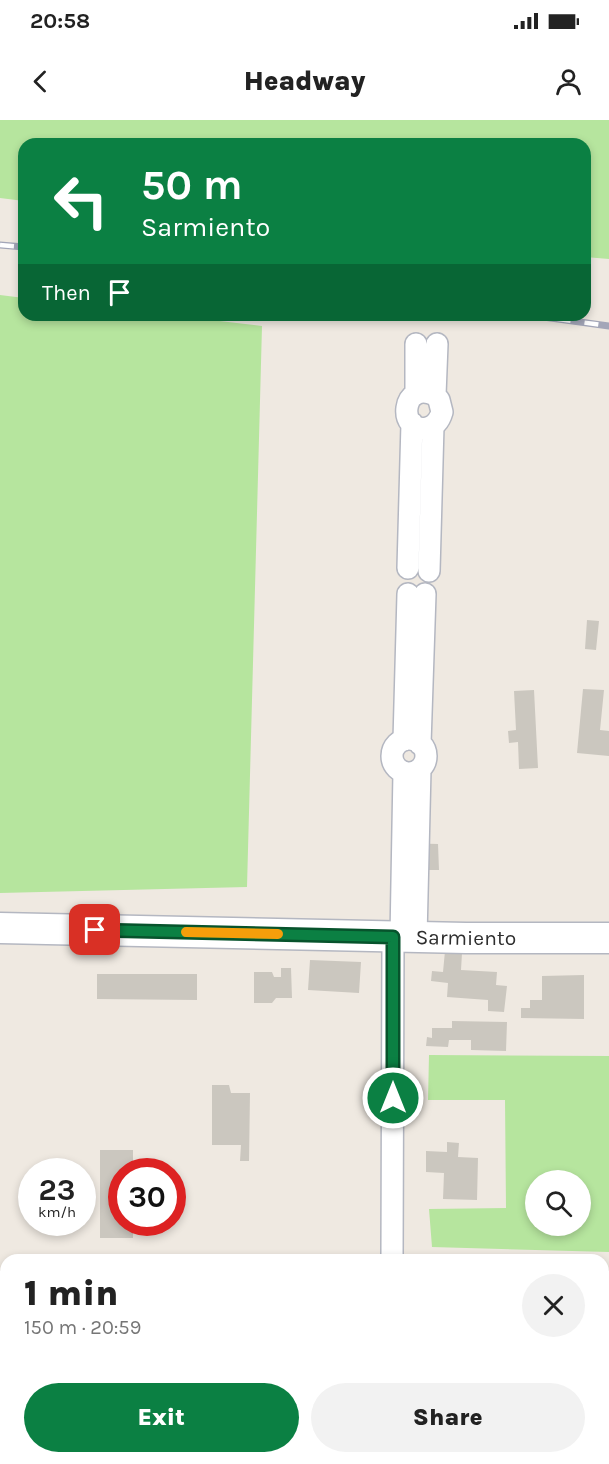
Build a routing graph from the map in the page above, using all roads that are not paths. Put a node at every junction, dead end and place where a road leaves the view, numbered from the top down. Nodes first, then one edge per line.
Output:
1 (427, 344) dead end
2 (425, 395) junction
3 (422, 425) junction
4 (408, 568) junction
5 (429, 571) junction
6 (417, 594) junction
7 (412, 742) junction
8 (412, 771) junction
9 (0, 928) edge
10 (403, 937) junction
11 (609, 938) edge
12 (392, 1254) edge

1 - 2 street
2 - 3 street
2 - 3 street
3 - 4 street
3 - 5 street
4 - 5 street
4 - 6 street
5 - 6 street
6 - 7 street
7 - 8 street
7 - 8 street
8 - 10 street
9 - 10 main road, Sarmiento
10 - 11 main road, Sarmiento
10 - 12 street

